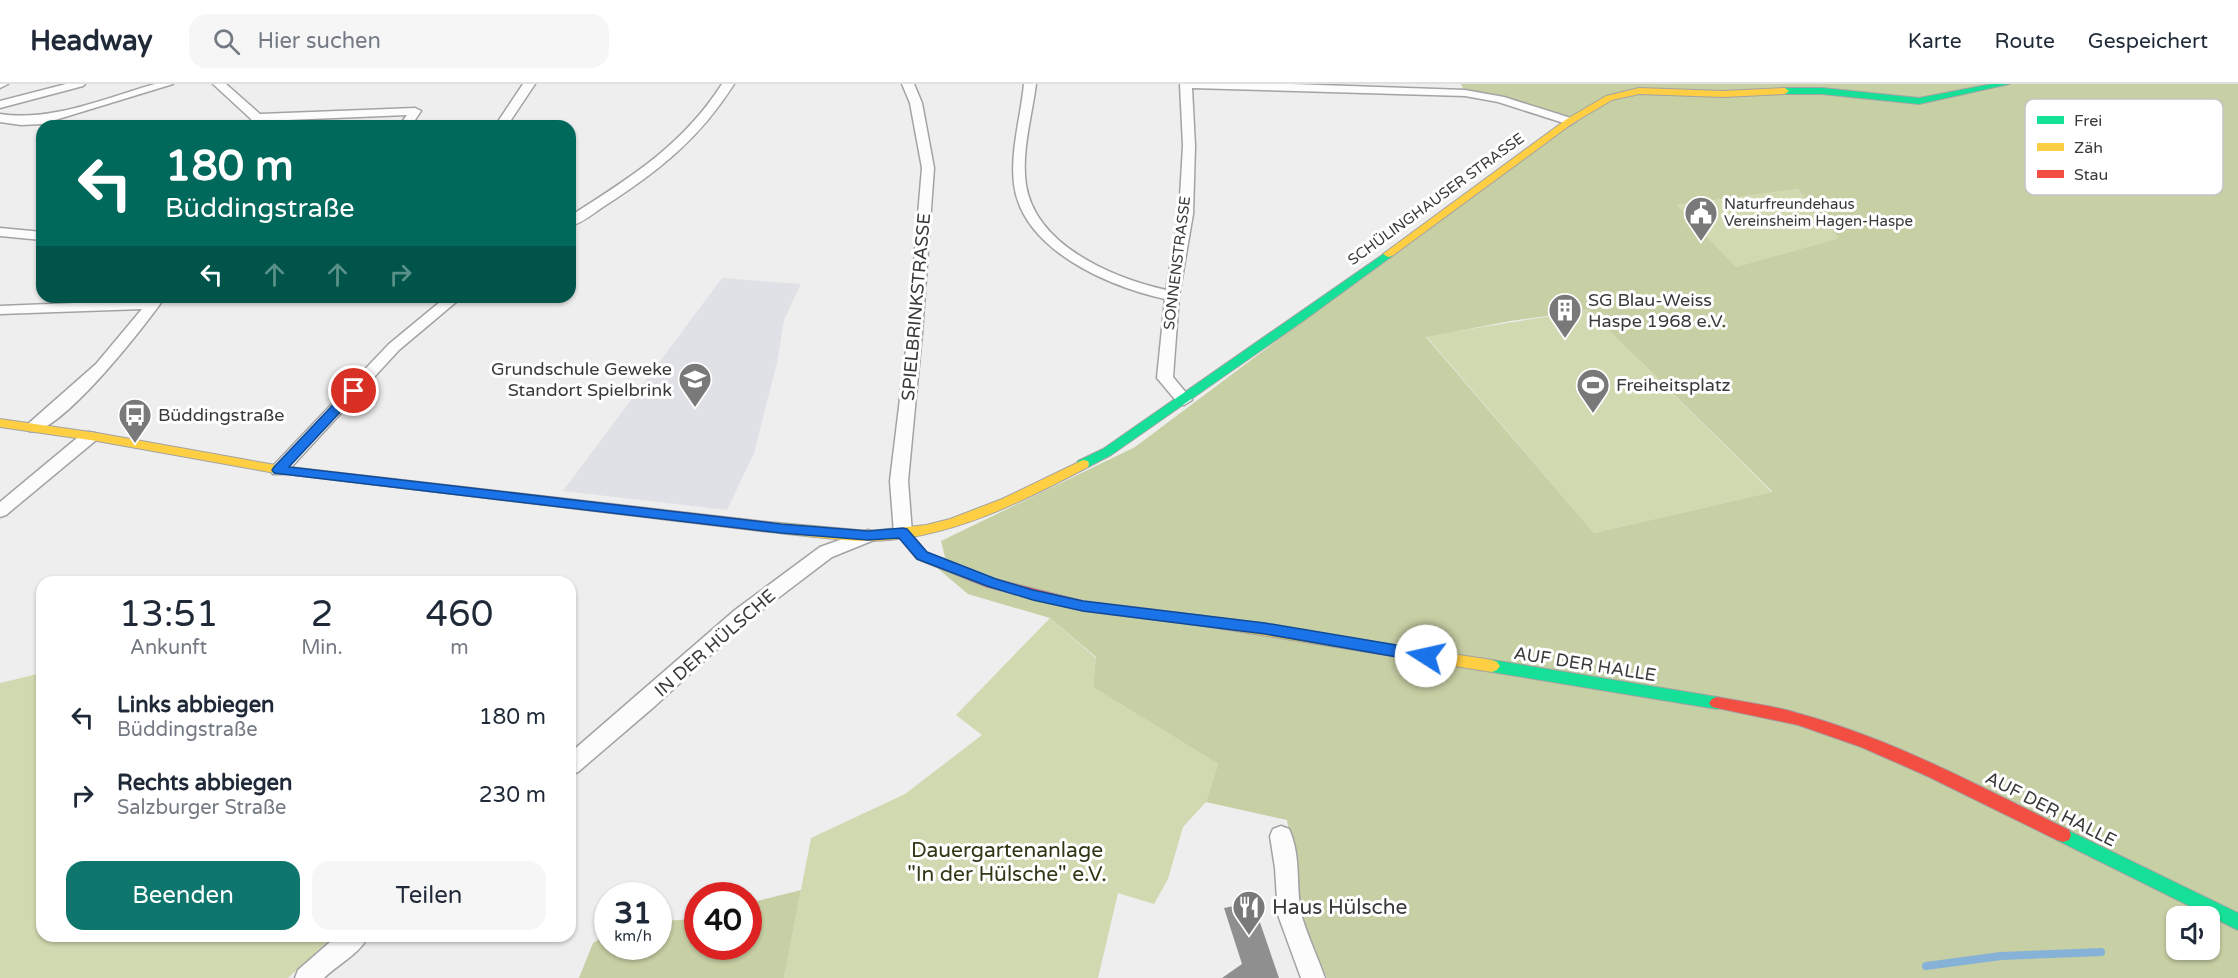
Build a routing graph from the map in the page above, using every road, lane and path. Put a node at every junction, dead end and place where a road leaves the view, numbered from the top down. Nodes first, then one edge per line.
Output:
1 (79, 84) edge
2 (167, 84) edge
3 (219, 84) edge
4 (529, 84) edge
5 (728, 84) edge
6 (908, 84) edge
7 (1030, 84) edge
8 (1186, 84) edge
9 (2005, 84) edge
10 (1330, 86) edge
11 (0, 105) edge
12 (0, 118) edge
13 (36, 120) edge
14 (42, 120) edge
15 (255, 120) edge
16 (286, 120) edge
17 (409, 120) edge
18 (505, 120) edge
19 (1570, 121) junction
20 (576, 218) edge
21 (0, 232) edge
22 (36, 235) edge
23 (1172, 296) junction
24 (109, 303) edge
25 (154, 303) edge
26 (448, 303) edge
27 (0, 310) edge
28 (1184, 400) junction
29 (0, 423) edge
30 (35, 427) junction
31 (89, 436) junction
32 (279, 470) junction
33 (0, 511) edge
34 (903, 533) junction
35 (868, 536) junction
36 (576, 761) edge
37 (1281, 836) dead end
38 (2238, 922) edge
39 (348, 942) edge
40 (308, 978) edge
41 (1313, 978) edge

1 - 11 street
2 - 14 street
3 - 15 street
4 - 18 street
5 - 20 street
6 - 34 street, SPIELBRINKSTRASSE
7 - 23 street
8 - 10 street
8 - 23 street, SONNENSTRASSE
9 - 19 street, SCHÜLINGHAUSER STRASSE
10 - 19 street
12 - 13 street
16 - 17 street
19 - 28 street, SCHÜLINGHAUSER STRASSE
21 - 22 street
23 - 28 street, SONNENSTRASSE
24 - 27 street
25 - 30 street
26 - 32 street
28 - 34 street, SCHÜLINGHAUSER STRASSE
29 - 30 street
30 - 31 street
31 - 32 street
31 - 33 street
32 - 35 street
34 - 35 street
34 - 38 street, AUF DER HALLE
35 - 36 street, IN DER HÜLSCHE
37 - 41 street
39 - 40 street

